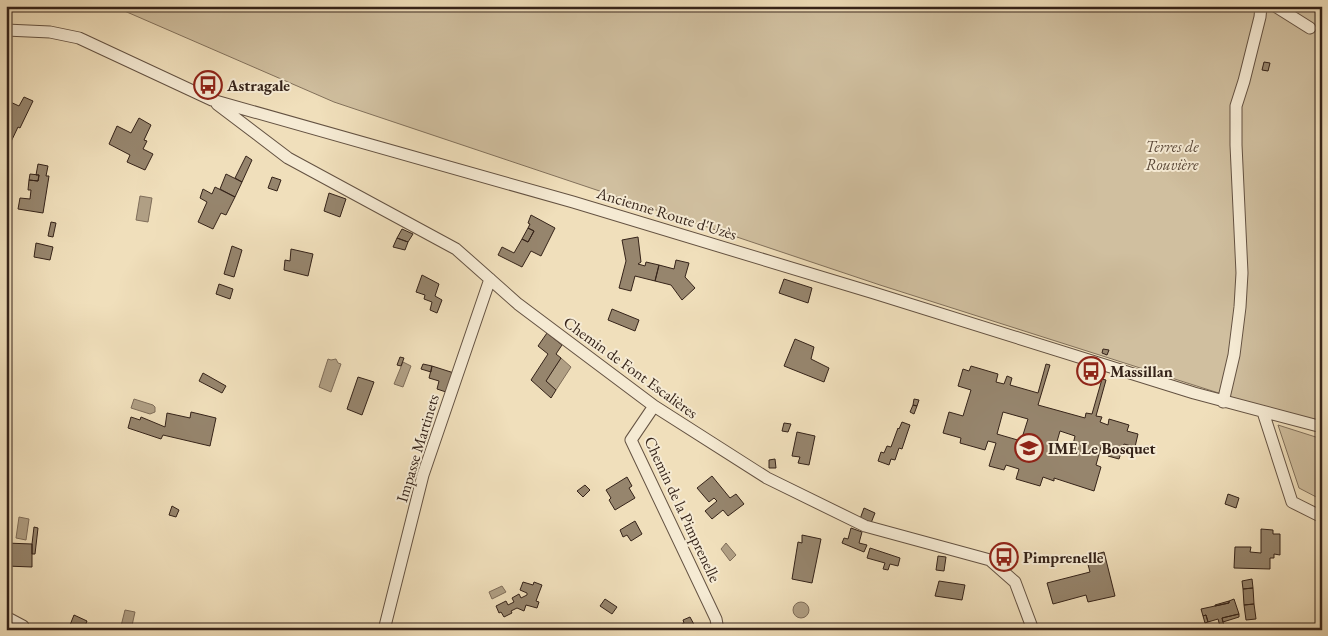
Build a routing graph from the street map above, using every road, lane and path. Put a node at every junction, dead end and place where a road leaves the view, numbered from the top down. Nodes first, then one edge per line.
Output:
1 (1260, 6) edge
2 (1275, 6) edge
3 (1310, 28) dead end
4 (6, 30) edge
5 (212, 100) junction
6 (490, 279) junction
7 (1223, 402) junction
8 (654, 406) junction
9 (1263, 412) junction
10 (1322, 427) edge
11 (1322, 518) edge
12 (6, 617) edge
13 (23, 626) dead end
14 (384, 630) edge
15 (718, 630) edge
16 (1033, 630) edge

1 - 7 street
2 - 3 street
4 - 5 street, Ancienne Route d'Uzès
5 - 6 street, Chemin de Font Escalières
5 - 7 street, Ancienne Route d'Uzès
6 - 8 street, Chemin de Font Escalières
6 - 14 street, Impasse Martinets
7 - 9 street, Ancienne Route d'Uzès
8 - 15 street, Chemin de la Pimprenelle
8 - 16 street, Chemin de Font Escalières
9 - 10 street, Ancienne Route d'Uzès
9 - 11 street
12 - 13 street

